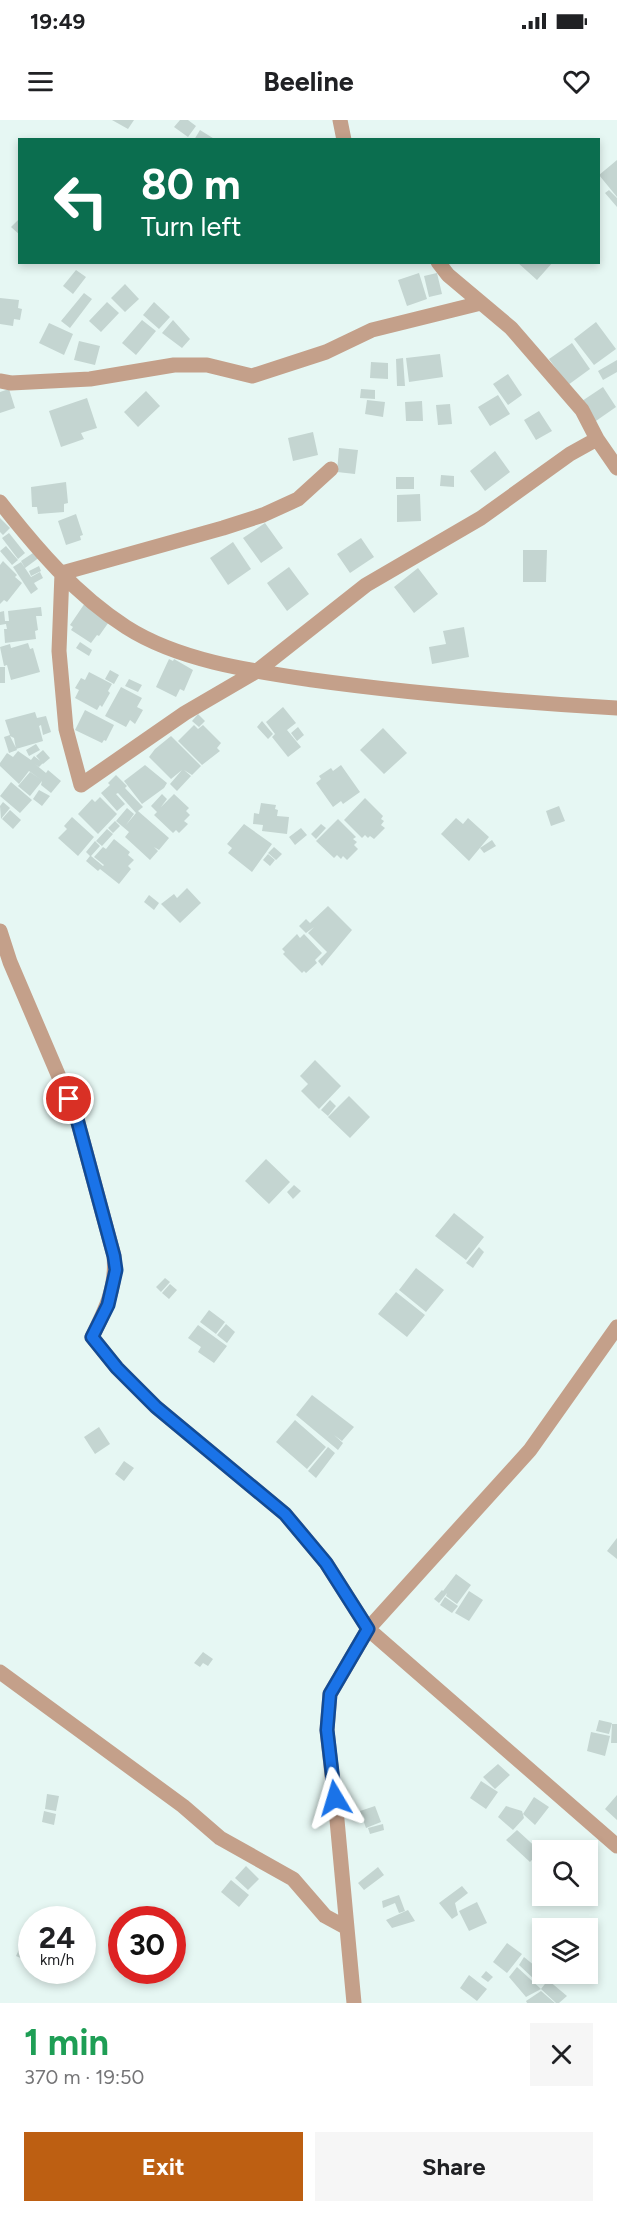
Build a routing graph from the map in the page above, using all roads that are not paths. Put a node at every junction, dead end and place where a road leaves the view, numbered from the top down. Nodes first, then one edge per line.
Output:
1 (339, 120) edge
2 (344, 138) edge
3 (440, 264) edge
4 (481, 303) junction
5 (0, 381) edge
6 (597, 438) junction
7 (617, 468) edge
8 (331, 469) dead end
9 (0, 502) edge
10 (62, 573) junction
11 (257, 671) junction
12 (617, 708) edge
13 (0, 931) edge
14 (617, 1327) edge
15 (368, 1629) junction
16 (0, 1672) edge
17 (617, 1846) edge
18 (347, 1928) junction
19 (354, 2003) edge

1 - 2 street
3 - 4 street
4 - 5 street
4 - 6 street
6 - 7 street
6 - 11 street
8 - 10 street
9 - 10 street
10 - 11 street
10 - 11 street
11 - 12 street
13 - 15 street
14 - 15 street
15 - 17 street
15 - 18 street
16 - 18 street
18 - 19 street

